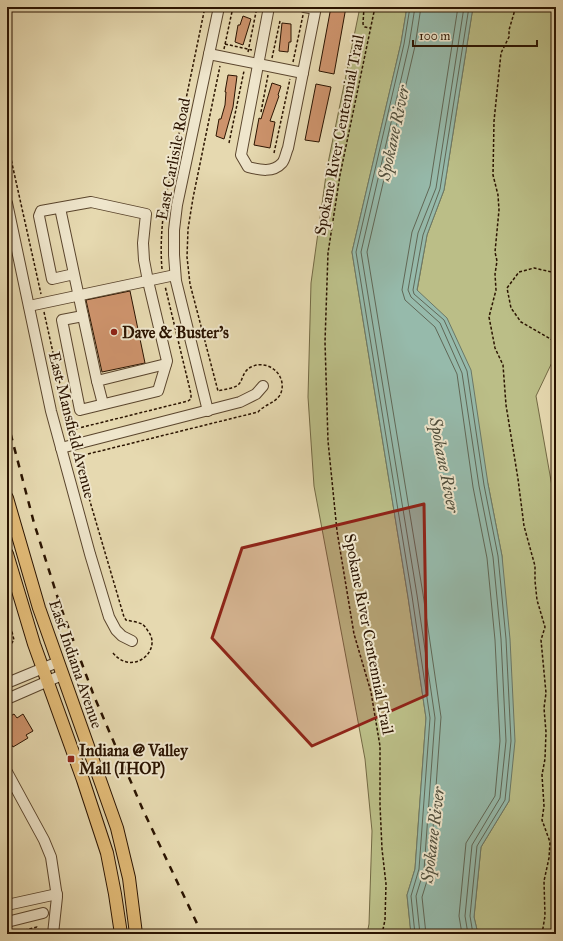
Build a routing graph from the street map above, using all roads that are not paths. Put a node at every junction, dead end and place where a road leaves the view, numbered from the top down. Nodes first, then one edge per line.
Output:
1 (219, 7) edge
2 (269, 7) edge
3 (316, 8) edge
4 (304, 10) edge
5 (209, 54) junction
6 (258, 64) junction
7 (303, 74) junction
8 (7, 204) edge
9 (60, 208) junction
10 (74, 274) junction
11 (175, 275) junction
12 (148, 281) junction
13 (79, 296) junction
14 (29, 306) junction
15 (83, 316) junction
16 (166, 364) junction
17 (97, 381) junction
18 (263, 386) dead end
19 (103, 404) junction
20 (208, 411) junction
21 (61, 448) junction
22 (7, 498) edge
23 (7, 554) edge
24 (132, 642) dead end
25 (58, 662) junction
26 (42, 668) junction
27 (62, 675) junction
28 (47, 681) junction
29 (7, 683) edge
30 (7, 699) edge
31 (7, 772) edge
32 (57, 894) junction
33 (7, 905) edge
34 (43, 913) dead end
35 (9, 924) edge
36 (53, 934) edge
37 (121, 934) edge
38 (136, 934) edge

1 - 5 street, East Carlisile Road
2 - 6 street
3 - 4 street
3 - 7 street
5 - 6 street
5 - 11 street, East Carlisile Road
6 - 7 street
6 - 7 street
8 - 14 street, East Mansfield Avenue
9 - 10 street
9 - 10 street
9 - 12 street
10 - 13 street
11 - 12 street
11 - 20 street, East Carlisile Road
12 - 13 street
12 - 16 street
13 - 14 street
13 - 15 street
14 - 21 street, East Mansfield Avenue
15 - 17 street
15 - 19 street
16 - 17 street
16 - 19 street
17 - 19 street
18 - 20 street
20 - 21 street
21 - 24 street, East Mansfield Avenue
22 - 25 main road, East Indiana Avenue
23 - 26 main road, East Indiana Avenue
25 - 26 street
25 - 27 main road, East Indiana Avenue
26 - 28 main road, East Indiana Avenue
26 - 29 street
27 - 28 street
27 - 38 main road, East Indiana Avenue
28 - 30 street
28 - 37 main road, East Indiana Avenue
31 - 32 street
32 - 33 street
32 - 36 street
34 - 35 street

